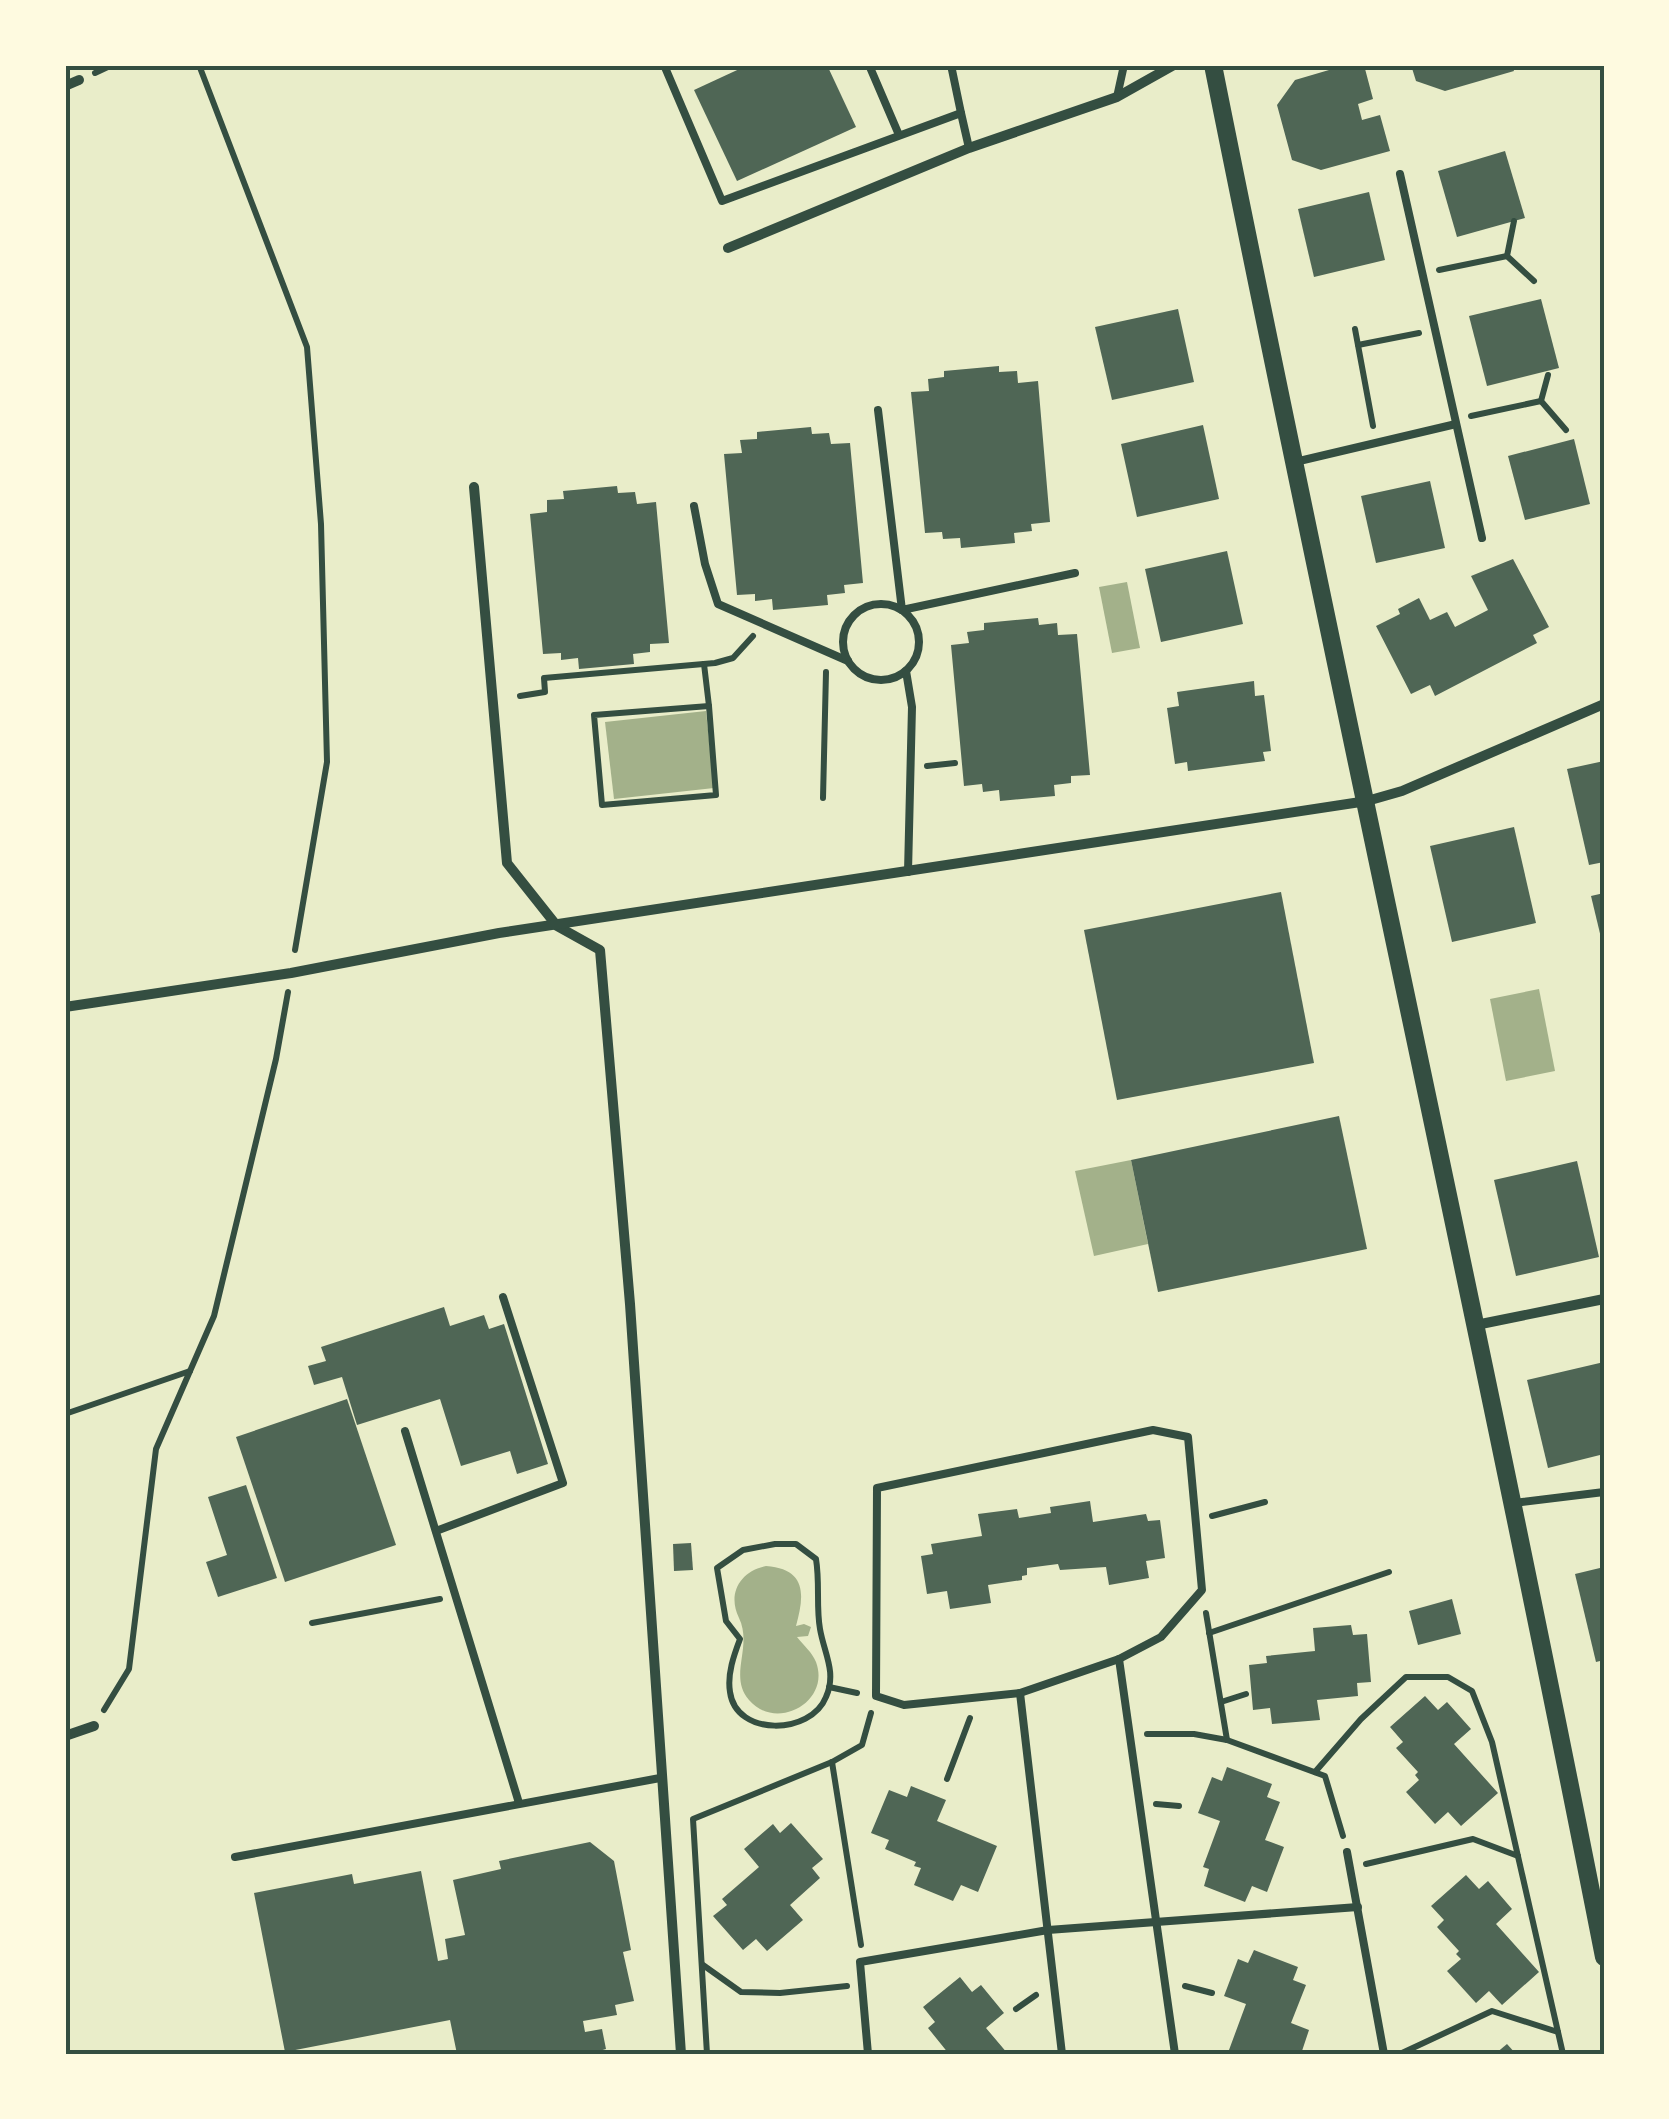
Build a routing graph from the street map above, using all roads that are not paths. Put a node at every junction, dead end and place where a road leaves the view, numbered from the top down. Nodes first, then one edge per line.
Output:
1 (664, 65) edge
2 (868, 65) edge
3 (951, 65) edge
4 (1124, 65) edge
5 (1174, 65) edge
6 (1213, 65) edge
7 (79, 80) dead end
8 (65, 86) edge
9 (1117, 98) junction
10 (960, 113) junction
11 (899, 136) junction
12 (969, 148) junction
13 (1400, 174) dead end
14 (728, 248) dead end
15 (878, 410) dead end
16 (1456, 422) junction
17 (1292, 462) junction
18 (474, 488) dead end
19 (694, 506) dead end
20 (1482, 538) dead end
21 (1075, 573) dead end
22 (902, 610) junction
23 (848, 661) junction
24 (906, 671) junction
25 (1604, 704) edge
26 (1366, 801) junction
27 (908, 872) junction
28 (557, 926) junction
29 (65, 1007) edge
30 (503, 1298) dead end
31 (1604, 1299) edge
32 (1476, 1325) junction
33 (405, 1431) dead end
34 (1604, 1492) edge
35 (1514, 1503) junction
36 (436, 1532) junction
37 (1119, 1660) junction
38 (1020, 1694) junction
39 (94, 1726) road end
40 (65, 1736) edge
41 (660, 1778) junction
42 (519, 1803) junction
43 (1348, 1852) road end
44 (235, 1856) dead end
45 (1358, 1907) junction
46 (1156, 1922) junction
47 (1048, 1930) junction
48 (1604, 1957) edge
49 (682, 2054) edge
50 (868, 2054) edge
51 (1062, 2054) edge
52 (1175, 2054) edge
53 (1384, 2054) edge

1 - 11 lane
2 - 11 lane
3 - 10 lane
4 - 9 lane
5 - 9 street
6 - 17 street
7 - 8 street
9 - 12 street
10 - 11 lane
10 - 12 lane
12 - 14 street
13 - 16 lane
15 - 22 lane
16 - 17 lane
16 - 20 lane
17 - 26 street
18 - 28 street
19 - 23 lane
21 - 22 lane
22 - 23 lane
22 - 24 lane
23 - 24 lane
24 - 27 lane
25 - 26 street
26 - 27 street
26 - 32 street
27 - 28 street
28 - 29 street
28 - 41 street
30 - 36 lane
31 - 32 street
32 - 35 street
33 - 36 lane
34 - 35 lane
35 - 48 street
36 - 42 lane
37 - 38 lane
37 - 38 lane
37 - 46 lane
38 - 47 lane
39 - 40 street
41 - 42 lane
41 - 49 street
42 - 44 lane
43 - 45 lane
45 - 46 lane
45 - 53 lane
46 - 47 lane
46 - 52 lane
47 - 50 lane
47 - 51 lane

